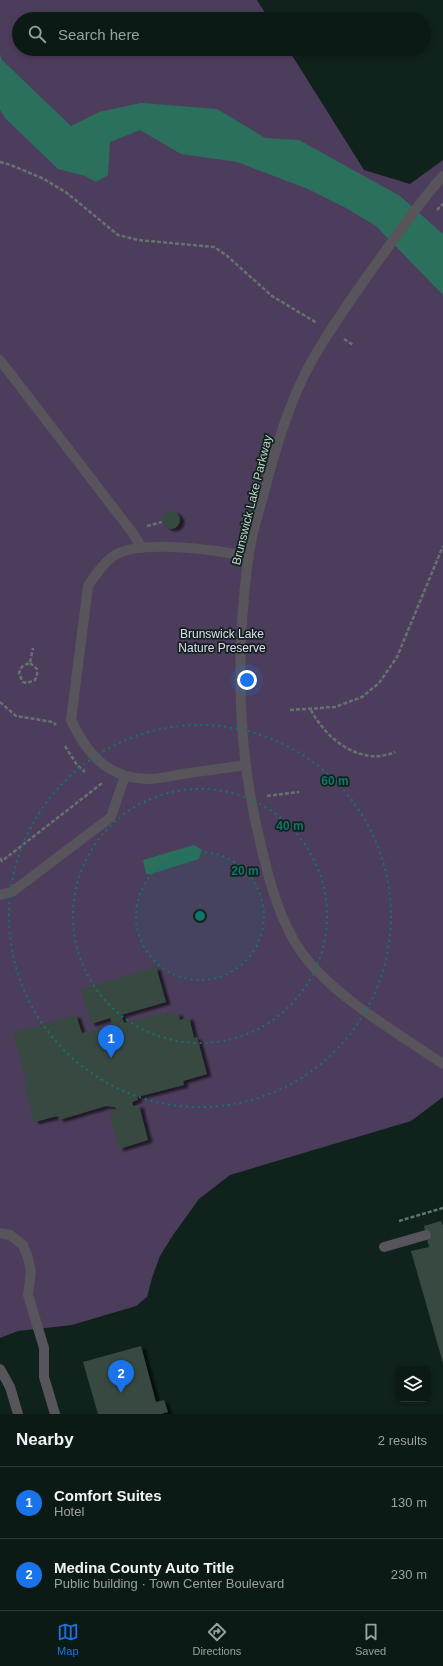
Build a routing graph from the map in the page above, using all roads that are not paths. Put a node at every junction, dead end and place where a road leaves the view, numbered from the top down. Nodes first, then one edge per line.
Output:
1 (443, 176) edge
2 (0, 360) edge
3 (142, 548) junction
4 (248, 557) junction
5 (246, 765) junction
6 (125, 776) junction
7 (0, 895) edge
8 (443, 1064) edge
9 (0, 1233) edge
10 (426, 1235) dead end
11 (384, 1247) dead end
12 (0, 1369) edge
13 (18, 1414) edge
14 (55, 1414) edge

1 - 4 street, Brunswick Lake Parkway
2 - 3 street
3 - 4 street
3 - 6 street
4 - 5 street, Brunswick Lake Parkway
5 - 6 street
5 - 8 street, Brunswick Lake Parkway
6 - 7 street
9 - 14 street
10 - 11 street
12 - 13 street

